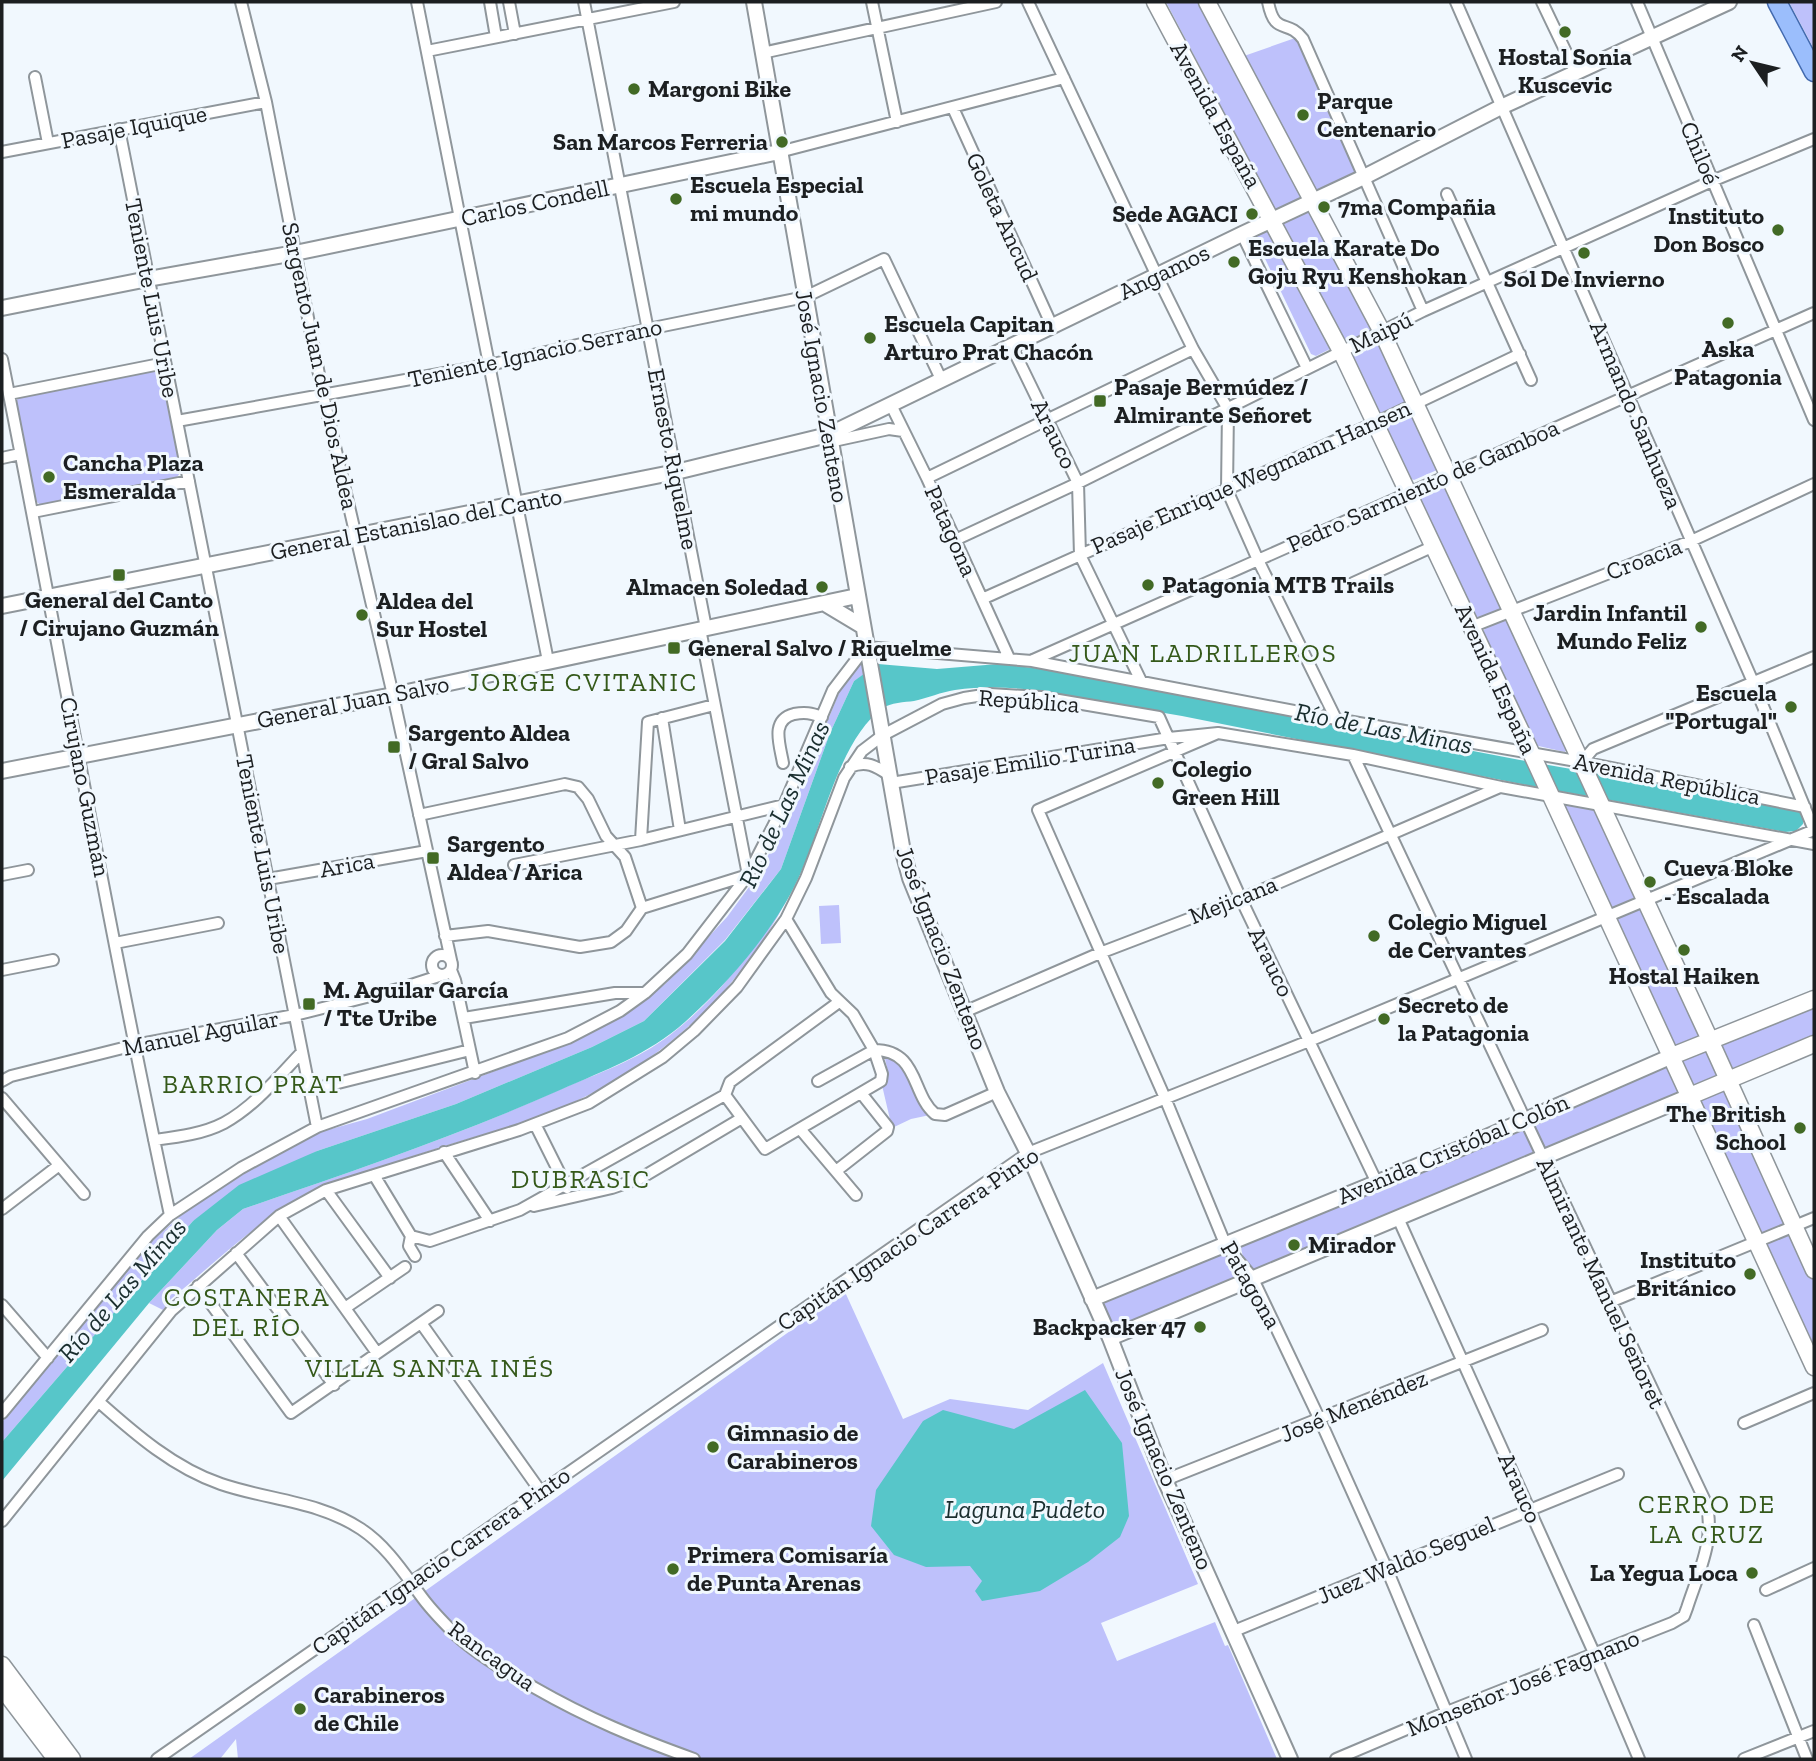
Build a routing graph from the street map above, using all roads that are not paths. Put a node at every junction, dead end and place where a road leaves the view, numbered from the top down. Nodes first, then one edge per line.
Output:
1 (241, 2) edge
2 (417, 2) edge
3 (490, 2) edge
4 (509, 2) edge
5 (584, 2) edge
6 (667, 2) edge
7 (754, 2) edge
8 (872, 2) edge
9 (996, 2) edge
10 (1028, 2) edge
11 (1155, 2) edge
12 (1207, 2) edge
13 (1268, 2) edge
14 (1456, 2) edge
15 (1542, 2) edge
16 (1637, 2) edge
17 (1728, 2) edge
18 (1777, 2) edge
19 (587, 19) junction
20 (877, 27) junction
21 (514, 34) junction
22 (496, 37) junction
23 (1652, 39) junction
24 (427, 51) junction
25 (762, 53) junction
26 (1814, 72) edge
27 (1576, 73) junction
28 (36, 77) dead end
29 (1064, 78) junction
30 (266, 102) junction
31 (1501, 107) junction
32 (953, 108) junction
33 (897, 122) junction
34 (119, 129) junction
35 (1814, 139) edge
36 (48, 143) junction
37 (2, 152) edge
38 (779, 152) junction
39 (1364, 177) junction
40 (1712, 181) junction
41 (620, 185) junction
42 (1447, 194) dead end
43 (1313, 201) junction
44 (460, 219) junction
45 (1273, 219) junction
46 (1242, 234) junction
47 (1564, 250) junction
48 (295, 253) junction
49 (1157, 276) junction
50 (148, 279) junction
51 (1488, 284) junction
52 (805, 297) junction
53 (2, 308) edge
54 (1423, 312) junction
55 (1814, 313) edge
56 (1052, 326) junction
57 (648, 329) junction
58 (1776, 329) junction
59 (1382, 332) junction
60 (1011, 345) junction
61 (1193, 349) junction
62 (1341, 351) junction
63 (1520, 354) junction
64 (2, 359) edge
65 (165, 362) junction
66 (489, 365) junction
67 (1307, 368) junction
68 (941, 379) junction
69 (1531, 380) dead end
70 (9, 394) junction
71 (1627, 394) junction
72 (323, 395) junction
73 (1415, 402) junction
74 (891, 405) junction
75 (1227, 410) junction
76 (1046, 419) junction
77 (1814, 420) edge
78 (177, 421) junction
79 (1375, 423) junction
80 (903, 431) junction
81 (829, 438) junction
82 (20, 454) junction
83 (2, 458) edge
84 (676, 472) junction
85 (1449, 474) junction
86 (927, 478) junction
87 (189, 481) junction
88 (1078, 483) junction
89 (1814, 484) edge
90 (1227, 490) junction
91 (1408, 494) junction
92 (517, 505) junction
93 (33, 512) junction
94 (356, 536) junction
95 (956, 540) junction
96 (1691, 541) junction
97 (1434, 546) junction
98 (1080, 555) junction
99 (1258, 560) junction
100 (206, 567) junction
101 (1353, 583) dead end
102 (50, 596) junction
103 (857, 597) junction
104 (982, 599) junction
105 (827, 605) junction
106 (2, 606) edge
107 (1511, 611) junction
108 (1112, 625) junction
109 (862, 626) junction
110 (1471, 627) junction
111 (703, 628) junction
112 (867, 652) junction
113 (1814, 657) edge
114 (1009, 658) junction
115 (1032, 660) junction
116 (548, 661) junction
117 (1141, 681) junction
118 (1753, 682) junction
119 (393, 695) junction
120 (714, 705) junction
121 (821, 717) junction
122 (662, 718) junction
123 (1336, 719) junction
124 (237, 725) junction
125 (882, 729) junction
126 (1218, 733) junction
127 (1169, 738) junction
128 (1175, 752) junction
129 (79, 754) junction
130 (1353, 755) junction
131 (1532, 757) junction
132 (783, 763) dead end
133 (1583, 765) junction
134 (850, 767) junction
135 (2, 771) edge
136 (890, 779) junction
137 (1501, 786) junction
138 (1549, 793) junction
139 (1601, 803) junction
140 (784, 805) junction
141 (1805, 807) junction
142 (419, 815) junction
143 (736, 817) junction
144 (680, 830) junction
145 (1814, 830) edge
146 (1388, 834) junction
147 (641, 840) junction
148 (1790, 840) junction
149 (1814, 844) edge
150 (616, 845) junction
151 (427, 851) junction
152 (514, 865) dead end
153 (28, 870) dead end
154 (2, 875) edge
155 (748, 875) junction
156 (268, 879) junction
157 (1241, 899) junction
158 (1646, 902) junction
159 (642, 908) junction
160 (1607, 918) junction
161 (786, 919) junction
162 (218, 923) dead end
163 (445, 936) junction
164 (114, 943) junction
165 (1100, 953) junction
166 (53, 960) dead end
167 (434, 960) junction
168 (448, 968) junction
169 (2, 970) edge
170 (1458, 978) junction
171 (402, 988) junction
172 (645, 993) junction
173 (1814, 999) edge
174 (839, 1002) junction
175 (964, 1012) junction
176 (295, 1015) junction
177 (464, 1018) junction
178 (1710, 1040) junction
179 (1309, 1041) junction
180 (1814, 1044) edge
181 (135, 1045) junction
182 (470, 1050) junction
183 (874, 1050) junction
184 (302, 1052) junction
185 (1672, 1056) junction
186 (475, 1073) junction
187 (1728, 1080) junction
188 (2, 1081) edge
189 (818, 1081) dead end
190 (310, 1090) junction
191 (997, 1092) junction
192 (861, 1093) junction
193 (725, 1094) junction
194 (1690, 1096) junction
195 (2, 1098) edge
196 (1165, 1098) junction
197 (742, 1118) junction
198 (1525, 1119) junction
199 (535, 1124) junction
200 (317, 1127) junction
201 (802, 1130) junction
202 (154, 1140) junction
203 (444, 1152) junction
204 (1028, 1153) junction
205 (1542, 1157) junction
206 (58, 1166) junction
207 (836, 1171) junction
208 (374, 1175) junction
209 (565, 1183) junction
210 (1377, 1183) junction
211 (326, 1190) junction
212 (84, 1194) dead end
213 (856, 1195) dead end
214 (571, 1197) junction
215 (2, 1209) edge
216 (520, 1210) junction
217 (170, 1215) junction
218 (279, 1216) junction
219 (1398, 1218) junction
220 (1814, 1218) edge
221 (490, 1221) junction
222 (1795, 1226) junction
223 (411, 1236) junction
224 (1757, 1241) junction
225 (1226, 1246) junction
226 (236, 1253) junction
227 (415, 1256) dead end
228 (405, 1267) dead end
229 (1814, 1270) edge
230 (1252, 1277) junction
231 (390, 1278) junction
232 (198, 1286) junction
233 (1092, 1299) junction
234 (1609, 1302) junction
235 (2, 1305) edge
236 (345, 1308) junction
237 (438, 1311) dead end
238 (10, 1315) junction
239 (421, 1323) junction
240 (2, 1324) edge
241 (1542, 1330) dead end
242 (1110, 1338) junction
243 (377, 1353) junction
244 (48, 1358) junction
245 (1464, 1362) junction
246 (1814, 1367) edge
247 (334, 1385) junction
248 (1814, 1393) edge
249 (99, 1402) junction
250 (2, 1413) edge
251 (1320, 1420) junction
252 (1744, 1423) dead end
253 (1618, 1474) dead end
254 (1166, 1480) junction
255 (541, 1492) junction
256 (1529, 1509) junction
257 (2, 1521) edge
258 (1386, 1567) junction
259 (1814, 1568) edge
260 (411, 1582) junction
261 (1766, 1590) dead end
262 (1672, 1623) joint
263 (1754, 1625) dead end
264 (1234, 1632) junction
265 (1595, 1655) junction
266 (2, 1665) edge
267 (2, 1688) edge
268 (1447, 1712) junction
269 (1814, 1731) edge
270 (1798, 1737) junction
271 (55, 1759) edge
272 (72, 1759) edge
273 (157, 1759) edge
274 (694, 1759) edge
275 (1290, 1759) edge
276 (1336, 1759) edge
277 (1466, 1759) edge
278 (1639, 1759) edge
279 (1744, 1759) edge
280 (1807, 1759) edge

1 - 30 street, Sargento Juan de Dios Aldea
2 - 24 street
3 - 22 street
4 - 21 street
5 - 19 street, Ernesto Riquelme
6 - 19 street
7 - 25 street, José Ignacio Zenteno
8 - 20 street
9 - 20 street
10 - 29 street
11 - 45 main road, Avenida España
12 - 43 main road, Avenida España
13 - 39 street
14 - 31 street, Armando Sanhueza
15 - 27 street
16 - 23 street, Chiloé
17 - 23 street, Angamos
18 - 26 main road
19 - 21 street
19 - 41 street, Ernesto Riquelme
20 - 25 street
20 - 33 street
21 - 22 street
22 - 24 street
23 - 27 street, Angamos
23 - 40 street, Chiloé
24 - 44 street
25 - 38 street, José Ignacio Zenteno
27 - 31 street, Angamos
28 - 36 street
29 - 32 street, Carlos Condell
29 - 49 street
30 - 34 street, Pasaje Iquique
30 - 48 street, Sargento Juan de Dios Aldea
31 - 39 street, Angamos
31 - 47 street, Armando Sanhueza
32 - 33 street, Carlos Condell
32 - 56 street, Goleta Ancud
33 - 38 street, Carlos Condell
34 - 36 street, Pasaje Iquique
34 - 50 street, Teniente Luis Uribe
35 - 40 street, Maipú
36 - 37 street, Pasaje Iquique
38 - 41 street, Carlos Condell
38 - 52 street, José Ignacio Zenteno
39 - 43 street, Angamos
39 - 54 street
40 - 47 street, Maipú
40 - 58 street, Chiloé
41 - 44 street, Carlos Condell
41 - 57 street, Ernesto Riquelme
42 - 51 street
43 - 45 street, Angamos
43 - 59 main road, Avenida España
44 - 48 street, Carlos Condell
44 - 66 street
45 - 46 street, Angamos
45 - 62 main road, Avenida España
46 - 49 street, Angamos
46 - 67 street
47 - 51 street, Maipú
47 - 71 street, Armando Sanhueza
48 - 50 street, Carlos Condell
48 - 72 street, Sargento Juan de Dios Aldea
49 - 56 street, Angamos
49 - 61 street
50 - 53 street, Carlos Condell
50 - 65 street, Teniente Luis Uribe
51 - 54 street, Maipú
51 - 63 street
52 - 57 street, Teniente Ignacio Serrano
52 - 68 street, Teniente Ignacio Serrano
52 - 81 street, José Ignacio Zenteno
54 - 59 street, Maipú
55 - 58 street, Pedro Sarmiento de Gamboa
56 - 60 street, Angamos
57 - 66 street, Teniente Ignacio Serrano
57 - 84 street, Ernesto Riquelme
58 - 71 street, Pedro Sarmiento de Gamboa
58 - 77 street, Chiloé
59 - 62 street, Maipú
59 - 73 main road, Avenida España
60 - 68 street, Angamos
60 - 76 street, Arauco
61 - 75 street
61 - 76 street
62 - 67 street, Maipú
62 - 79 main road, Avenida España
63 - 69 street
63 - 73 street, Pasaje Enrique Wegmann Hansen
64 - 70 street, Cirujano Guzmán
65 - 70 street
65 - 78 street, Teniente Luis Uribe
66 - 72 street, Teniente Ignacio Serrano
66 - 92 street
67 - 75 street, Maipú
68 - 74 street, Angamos
70 - 82 street, Cirujano Guzmán
71 - 85 street, Pedro Sarmiento de Gamboa
71 - 96 street, Armando Sanhueza
72 - 78 street, Teniente Ignacio Serrano
72 - 94 street, Sargento Juan de Dios Aldea
73 - 79 street, Pasaje Enrique Wegmann Hansen
73 - 85 main road, Avenida España
74 - 80 street, Patagona
74 - 81 street, Angamos
75 - 88 street, Maipú
75 - 90 street
76 - 86 street
76 - 88 street, Arauco
78 - 87 street, Teniente Luis Uribe
79 - 90 street, Pasaje Enrique Wegmann Hansen
79 - 91 main road, Avenida España
80 - 81 street
80 - 86 street, Patagona
81 - 84 street, General Estanislao del Canto
81 - 103 street, José Ignacio Zenteno
82 - 83 street
82 - 93 street, Cirujano Guzmán
84 - 92 street, General Estanislao del Canto
84 - 111 street, Ernesto Riquelme
85 - 91 street, Pedro Sarmiento de Gamboa
85 - 107 main road, Avenida España
86 - 95 street, Patagona
87 - 93 street
87 - 100 street, Teniente Luis Uribe
88 - 95 street, Maipú
88 - 98 street, Arauco
89 - 96 street, Croacia
90 - 98 street, Pasaje Enrique Wegmann Hansen
90 - 99 street
91 - 97 main road, Avenida España
91 - 99 street, Pedro Sarmiento de Gamboa
92 - 94 street, General Estanislao del Canto
92 - 116 street
93 - 102 street, Cirujano Guzmán
94 - 100 street, General Estanislao del Canto
94 - 119 street, Sargento Juan de Dios Aldea
95 - 104 street, Patagona
96 - 107 street, Croacia
96 - 118 street, Armando Sanhueza
97 - 101 street
97 - 110 main road, Avenida España
98 - 104 street, Pasaje Enrique Wegmann Hansen
98 - 108 street, Arauco
99 - 108 street, Pedro Sarmiento de Gamboa
99 - 123 street
100 - 102 street, General Estanislao del Canto
100 - 124 street, Teniente Luis Uribe
102 - 106 street, General Estanislao del Canto
102 - 129 street, Cirujano Guzmán
103 - 105 street, General Juan Salvo
103 - 109 street, José Ignacio Zenteno
104 - 114 street, Patagona
105 - 109 street
105 - 111 street, General Juan Salvo
107 - 110 street, Croacia
107 - 133 main road, Avenida España
108 - 115 street, Pedro Sarmiento de Gamboa
108 - 117 street, Arauco
109 - 112 street, José Ignacio Zenteno
110 - 131 main road, Avenida España
111 - 116 street, General Juan Salvo
111 - 120 street, Ernesto Riquelme
112 - 114 street, Avenida República
112 - 121 street
112 - 125 street, José Ignacio Zenteno
113 - 118 street
114 - 115 street, Avenida República
115 - 117 street, Avenida República
116 - 119 street, General Juan Salvo
117 - 123 street, Avenida República
118 - 133 street
118 - 141 street, Armando Sanhueza
119 - 124 street, General Juan Salvo
119 - 142 street, Sargento Juan de Dios Aldea
120 - 122 street
120 - 143 street, Ernesto Riquelme
121 - 132 street
121 - 140 street
122 - 144 street
122 - 147 street
123 - 131 street, Avenida República
124 - 129 street, General Juan Salvo
124 - 156 street, Teniente Luis Uribe
125 - 127 street, República
125 - 134 street
125 - 136 street, José Ignacio Zenteno
126 - 127 street, Pasaje Emilio Turina
126 - 128 street
126 - 130 street, Avenida República
127 - 128 street, Arauco
127 - 136 street, Pasaje Emilio Turina
128 - 157 street, Arauco
128 - 165 street, Patagona
129 - 135 street, General Juan Salvo
129 - 164 street, Cirujano Guzmán
130 - 137 street, Avenida República
130 - 146 street, Almirante Manuel Señoret
131 - 133 street, Avenida República
131 - 138 main road, Avenida España
133 - 139 main road, Avenida España
133 - 141 street, Avenida República
134 - 136 street
134 - 161 street
136 - 175 street, José Ignacio Zenteno
137 - 138 street, Avenida República
137 - 146 street, Mejicana
138 - 139 street, Avenida República
138 - 160 main road, Avenida España
139 - 148 street, Avenida República
139 - 158 main road, Avenida España
140 - 143 street
140 - 155 street
141 - 145 street, Armando Sanhueza
142 - 150 street
142 - 151 street, Sargento Juan de Dios Aldea
143 - 144 street
143 - 155 street, Ernesto Riquelme
144 - 147 street
145 - 148 street, Capitán Ignacio Carrera Pinto
146 - 157 street, Mejicana
146 - 170 street, Almirante Manuel Señoret
147 - 150 street
148 - 149 street, Avenida República
148 - 158 street, Capitán Ignacio Carrera Pinto
150 - 152 street
150 - 159 street
151 - 156 street, Arica
151 - 163 street, Sargento Juan de Dios Aldea
153 - 154 street
155 - 159 street
155 - 172 street
156 - 176 street, Teniente Luis Uribe
157 - 165 street, Mejicana
157 - 179 street, Arauco
158 - 160 street, Capitán Ignacio Carrera Pinto
158 - 178 main road, Avenida España
159 - 163 street
160 - 170 street, Capitán Ignacio Carrera Pinto
160 - 185 main road, Avenida España
161 - 174 street
161 - 199 street
162 - 164 street
163 - 167 street
163 - 168 street, Sargento Juan de Dios Aldea
164 - 181 street, Cirujano Guzmán
165 - 175 street, Mejicana
165 - 196 street, Patagona
166 - 169 street
167 - 168 street
167 - 168 street
167 - 171 street, Manuel Aguilar
168 - 171 street, Manuel Aguilar
168 - 177 street, Sargento Juan de Dios Aldea
170 - 179 street, Capitán Ignacio Carrera Pinto
170 - 198 street, Almirante Manuel Señoret
171 - 176 street, Manuel Aguilar
172 - 177 street
172 - 186 street
173 - 178 main road, Avenida Cristóbal Colón
174 - 183 street
174 - 193 street
175 - 191 street, José Ignacio Zenteno
176 - 181 street, Manuel Aguilar
176 - 184 street, Teniente Luis Uribe
177 - 182 street, Sargento Juan de Dios Aldea
178 - 185 main road, Avenida Cristóbal Colón
178 - 187 main road, Avenida España
179 - 196 street, Capitán Ignacio Carrera Pinto
179 - 210 street, Arauco
180 - 187 main road, Avenida Cristóbal Colón
181 - 188 street, Manuel Aguilar
181 - 202 street, Cirujano Guzmán
182 - 186 street, Sargento Juan de Dios Aldea
182 - 190 street
183 - 189 street
183 - 191 street
183 - 192 street
184 - 190 street, Teniente Luis Uribe
184 - 202 street
185 - 194 main road, Avenida España
185 - 198 street, Avenida Cristóbal Colón
186 - 200 street
187 - 194 main road, Avenida Cristóbal Colón
187 - 222 main road, Avenida España
190 - 200 street, Teniente Luis Uribe
191 - 204 street, José Ignacio Zenteno
192 - 201 street
192 - 207 street
193 - 197 street
193 - 209 street
194 - 205 street, Avenida Cristóbal Colón
194 - 224 main road, Avenida España
195 - 206 street
196 - 204 street, Capitán Ignacio Carrera Pinto
196 - 225 street, Patagona
197 - 201 street
197 - 214 street
198 - 205 street, Almirante Manuel Señoret
198 - 210 street, Avenida Cristóbal Colón
199 - 203 street
199 - 209 street
200 - 217 street
201 - 207 street
202 - 217 street, Cirujano Guzmán
203 - 208 street
203 - 221 street
204 - 233 street, José Ignacio Zenteno
204 - 255 street, Capitán Ignacio Carrera Pinto
205 - 219 street, Avenida Cristóbal Colón
205 - 234 street, Almirante Manuel Señoret
206 - 212 street
206 - 215 street
207 - 213 street
208 - 211 street
208 - 223 street
209 - 214 street
209 - 216 street
210 - 225 street, Avenida Cristóbal Colón
211 - 218 street
211 - 231 street
214 - 216 street
216 - 221 street
217 - 244 street
218 - 226 street
218 - 236 street
219 - 230 street, Avenida Cristóbal Colón
219 - 245 street, Arauco
220 - 222 street
221 - 223 street
222 - 224 street
222 - 229 main road, Avenida España
223 - 227 street
224 - 234 street
224 - 246 main road, Avenida España
225 - 230 street, Patagona
225 - 233 street, Avenida Cristóbal Colón
226 - 232 street
226 - 247 street
228 - 231 street
230 - 242 street, Avenida Cristóbal Colón
230 - 251 street, Patagona
231 - 236 street
232 - 247 street
232 - 249 street
233 - 242 street, José Ignacio Zenteno
234 - 262 street, Almirante Manuel Señoret
235 - 238 street
236 - 243 street
237 - 239 street
238 - 240 street
238 - 244 street
239 - 243 street
239 - 255 street
241 - 245 street, José Menéndez
242 - 254 street, José Ignacio Zenteno
243 - 247 street
244 - 250 street
245 - 251 street, José Menéndez
245 - 256 street, Arauco
248 - 252 street
249 - 257 street
249 - 260 street, Rancagua
251 - 254 street, José Menéndez
251 - 258 street, Patagona
253 - 256 street, Juez Waldo Seguel
254 - 264 street, José Ignacio Zenteno
255 - 260 street, Capitán Ignacio Carrera Pinto
256 - 258 street, Juez Waldo Seguel
256 - 265 street, Arauco
258 - 264 street, Juez Waldo Seguel
258 - 268 street, Patagona
259 - 261 street
260 - 273 street, Capitán Ignacio Carrera Pinto
260 - 274 street, Rancagua
262 - 265 street, Monseñor José Fagnano
263 - 270 street
264 - 275 street, José Ignacio Zenteno
265 - 268 street, Monseñor José Fagnano
265 - 278 street, Arauco
266 - 272 main road
267 - 271 main road
268 - 276 street, Monseñor José Fagnano
268 - 277 street, Patagona
269 - 270 street
270 - 279 street
270 - 280 street

